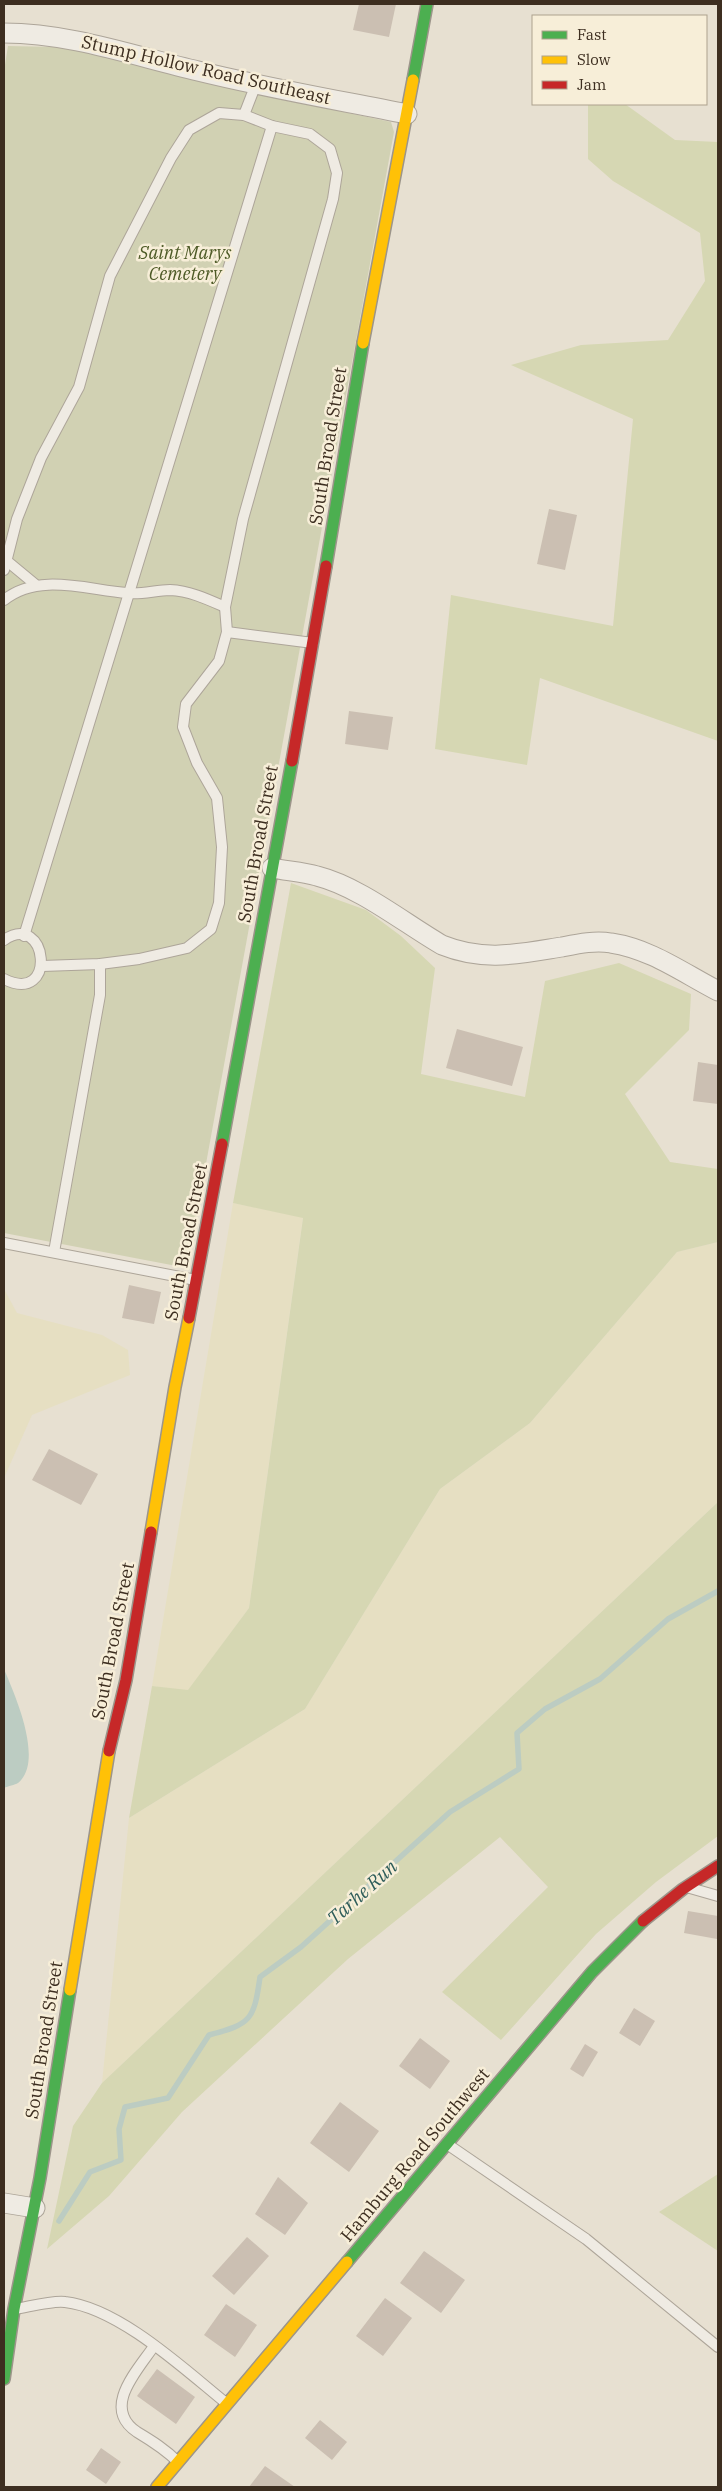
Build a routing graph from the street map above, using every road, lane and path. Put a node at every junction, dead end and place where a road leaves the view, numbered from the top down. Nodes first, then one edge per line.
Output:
1 (427, 4) edge
2 (4, 33) edge
3 (256, 84) junction
4 (407, 114) junction
5 (244, 115) junction
6 (272, 126) junction
7 (6, 566) edge
8 (36, 585) junction
9 (129, 594) junction
10 (4, 600) edge
11 (225, 607) junction
12 (227, 632) junction
13 (313, 643) junction
14 (272, 868) junction
15 (24, 936) junction
16 (4, 940) edge
17 (100, 964) junction
18 (42, 966) junction
19 (4, 979) edge
20 (718, 991) edge
21 (4, 1243) edge
22 (54, 1252) junction
23 (197, 1281) junction
24 (718, 1866) edge
25 (684, 1887) junction
26 (718, 1896) edge
27 (447, 2144) junction
28 (4, 2203) edge
29 (35, 2208) junction
30 (14, 2309) junction
31 (154, 2346) junction
32 (718, 2347) edge
33 (4, 2378) edge
34 (228, 2405) junction
35 (178, 2463) junction
36 (157, 2487) edge

1 - 4 street, South Broad Street
2 - 3 street, Stump Hollow Road Southeast
3 - 4 street, Stump Hollow Road Southeast
3 - 5 lane
4 - 13 street, South Broad Street
5 - 6 lane
5 - 7 lane
6 - 9 lane
6 - 11 lane
7 - 8 lane
8 - 9 lane
8 - 10 lane
9 - 11 lane
9 - 15 lane
11 - 12 lane
12 - 13 lane
12 - 17 lane
13 - 14 street, South Broad Street
14 - 20 street
14 - 23 street, South Broad Street
15 - 16 lane
15 - 18 lane
17 - 18 lane
17 - 22 lane
18 - 19 lane
21 - 22 lane
22 - 23 lane
23 - 29 street, South Broad Street
24 - 25 street, Hamburg Road Southwest
25 - 26 lane
25 - 27 street, Hamburg Road Southwest
27 - 32 lane
27 - 34 street, Hamburg Road Southwest
28 - 29 street
29 - 30 street, South Broad Street
30 - 31 lane
30 - 33 street, South Broad Street
31 - 34 lane
31 - 35 lane
34 - 35 street, Hamburg Road Southwest
35 - 36 street, Hamburg Road Southwest

